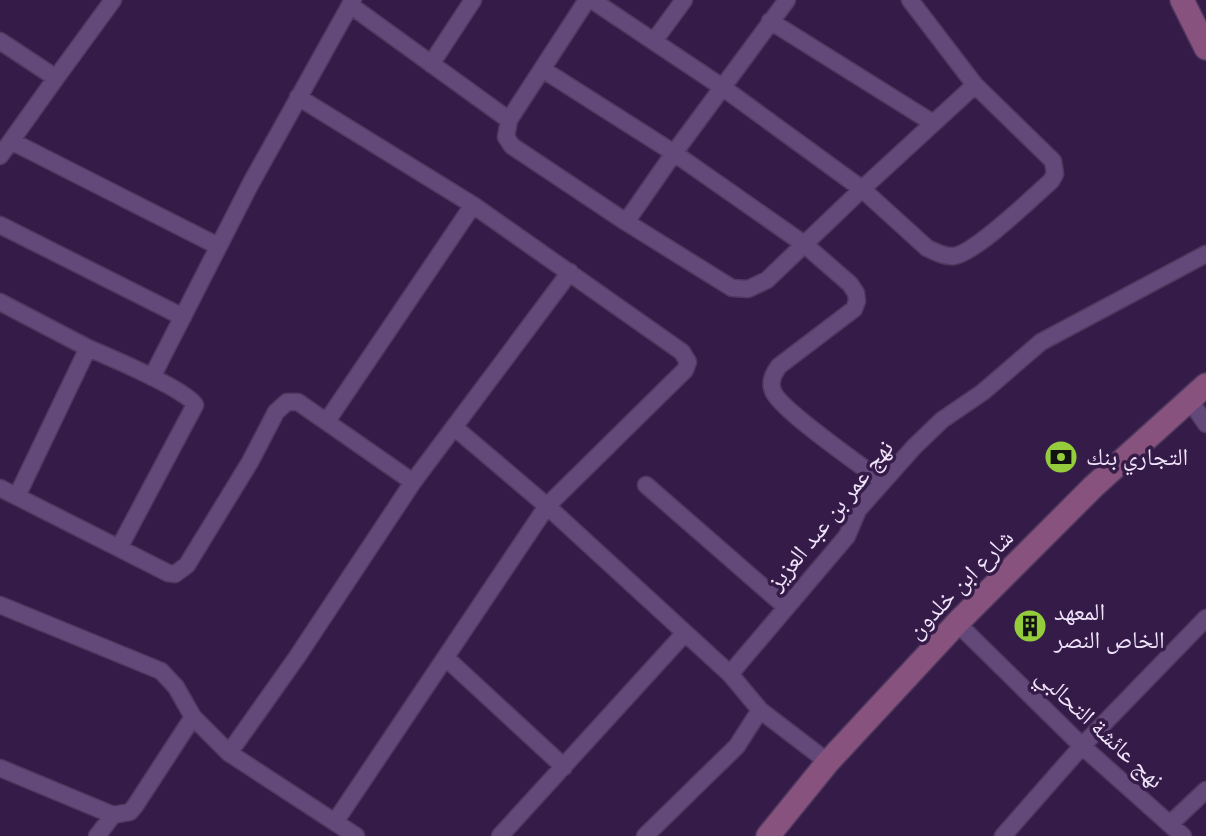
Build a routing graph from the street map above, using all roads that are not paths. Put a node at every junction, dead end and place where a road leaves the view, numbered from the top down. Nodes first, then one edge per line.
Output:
1 (113, 0) edge
2 (473, 0) edge
3 (590, 0) edge
4 (684, 0) edge
5 (786, 0) edge
6 (910, 0) edge
7 (1182, 0) edge
8 (351, 3) edge
9 (770, 21) junction
10 (654, 41) junction
11 (1, 44) edge
12 (1206, 48) edge
13 (431, 64) junction
14 (542, 69) junction
15 (56, 78) junction
16 (975, 85) junction
17 (722, 87) junction
18 (298, 97) junction
19 (509, 120) junction
20 (933, 123) junction
21 (11, 141) junction
22 (674, 153) junction
23 (0, 156) edge
24 (862, 189) junction
25 (473, 205) junction
26 (626, 222) junction
27 (0, 225) edge
28 (804, 244) junction
29 (218, 246) junction
30 (1206, 254) edge
31 (570, 272) junction
32 (0, 302) edge
33 (183, 317) junction
34 (88, 348) junction
35 (152, 377) junction
36 (1197, 392) edge
37 (327, 421) junction
38 (1206, 424) edge
39 (454, 427) junction
40 (883, 481) junction
41 (413, 482) junction
42 (646, 485) dead end
43 (0, 488) edge
44 (17, 496) junction
45 (547, 506) junction
46 (119, 548) junction
47 (0, 606) edge
48 (786, 607) junction
49 (1206, 618) edge
50 (957, 623) junction
51 (684, 634) junction
52 (446, 658) junction
53 (730, 674) junction
54 (760, 710) junction
55 (193, 717) junction
56 (1083, 746) junction
57 (229, 753) junction
58 (828, 762) junction
59 (564, 767) junction
60 (0, 768) edge
61 (1206, 790) edge
62 (113, 816) junction
63 (335, 822) junction
64 (1170, 824) junction
65 (97, 836) edge
66 (356, 836) edge
67 (500, 836) edge
68 (645, 836) edge
69 (768, 836) edge
70 (1003, 836) edge
71 (1183, 836) edge

1 - 15 street
2 - 13 street
3 - 10 street
3 - 14 street
4 - 10 street
5 - 9 street
6 - 16 street
7 - 12 street
8 - 13 street
8 - 18 street
9 - 17 street
9 - 20 street
10 - 17 street
11 - 15 street
13 - 19 street
14 - 19 street
14 - 22 street
15 - 21 street
16 - 20 street
16 - 24 street
17 - 22 street
17 - 24 street
18 - 25 street
18 - 29 street
19 - 26 street
20 - 24 street
21 - 23 street
21 - 29 street
22 - 26 street
22 - 28 street
24 - 28 street
25 - 31 street
25 - 37 street
26 - 28 street
27 - 33 street
28 - 40 street
29 - 33 street
30 - 40 street, نهج عمر بن عبد العزيز
31 - 39 street
31 - 45 street
32 - 34 street
33 - 35 street
34 - 35 street
34 - 44 street
35 - 46 street
36 - 38 street
36 - 50 street, شارع ابن خلدون
37 - 41 street
37 - 46 street
39 - 41 street
39 - 45 street
40 - 48 street, نهج عمر بن عبد العزيز
41 - 57 street
42 - 48 street
43 - 44 street
44 - 46 street
45 - 51 street
45 - 52 street
47 - 55 street
48 - 53 street, نهج عمر بن عبد العزيز
49 - 56 street
50 - 56 street, نهج عائشة التحالبي
50 - 58 street, شارع ابن خلدون
51 - 53 street
51 - 59 street
52 - 59 street
52 - 63 street
53 - 54 street
54 - 58 street
54 - 68 street
55 - 57 street
55 - 62 street
56 - 64 street, نهج عائشة التحالبي
56 - 70 street
57 - 63 street
58 - 69 street, شارع ابن خلدون
59 - 67 street
60 - 62 street
61 - 64 street
62 - 65 street
63 - 66 street
64 - 71 street, نهج عائشة التحالبي

